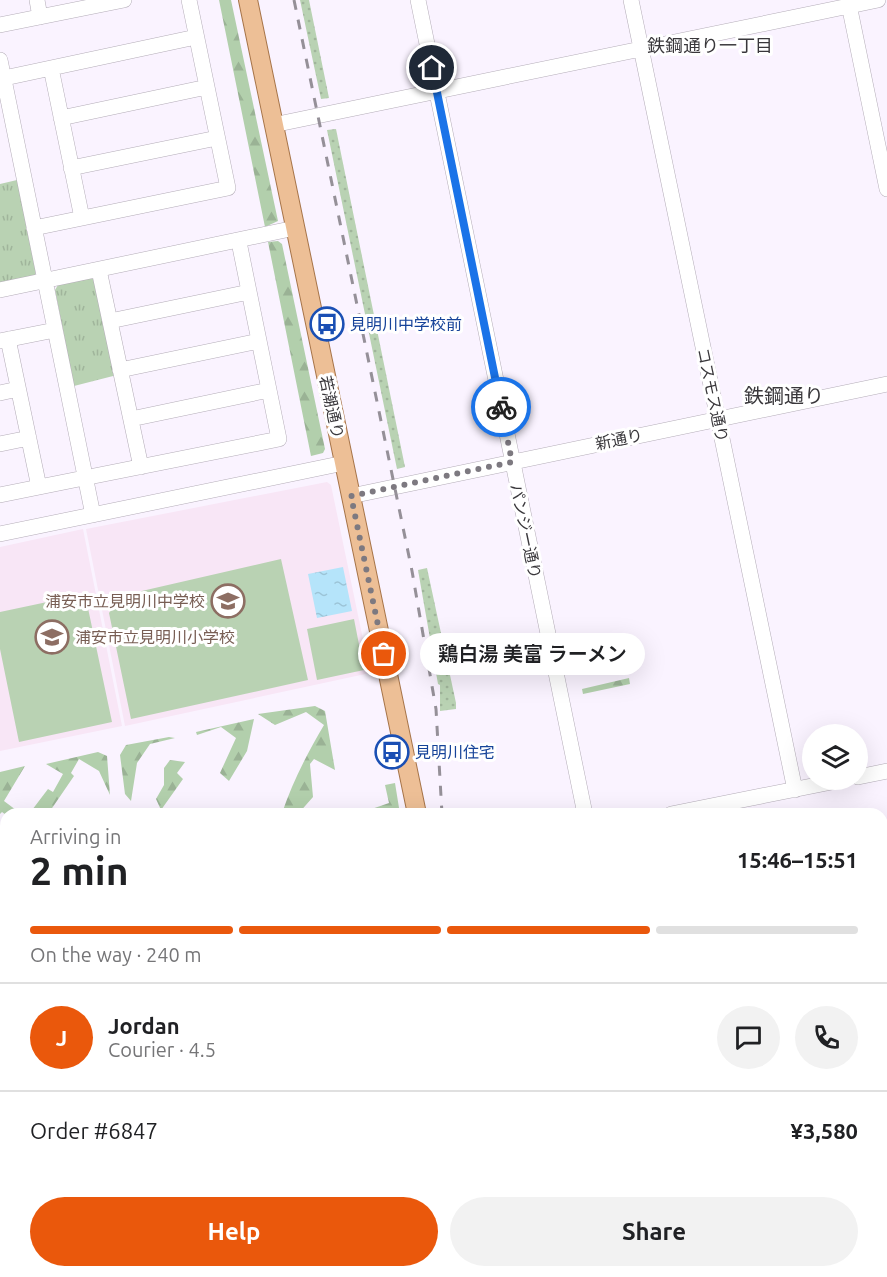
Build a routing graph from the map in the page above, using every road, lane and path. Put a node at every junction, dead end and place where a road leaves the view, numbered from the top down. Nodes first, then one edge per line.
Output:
1 (37, 0) edge
2 (124, 0) edge
3 (189, 0) edge
4 (248, 0) edge
5 (418, 0) edge
6 (632, 0) edge
7 (878, 0) edge
8 (849, 3) edge
9 (40, 17) junction
10 (0, 25) edge
11 (196, 37) junction
12 (641, 50) junction
13 (0, 60) edge
14 (51, 68) junction
15 (2, 78) edge
16 (207, 87) junction
17 (436, 91) junction
18 (61, 118) junction
19 (273, 125) junction
20 (7, 133) edge
21 (217, 138) junction
22 (71, 168) junction
23 (887, 189) edge
24 (82, 218) junction
25 (34, 228) junction
26 (295, 228) junction
27 (239, 242) junction
28 (99, 270) junction
29 (46, 282) junction
30 (0, 290) edge
31 (249, 292) junction
32 (110, 321) junction
33 (55, 330) junction
34 (4, 340) edge
35 (259, 341) junction
36 (120, 370) junction
37 (887, 384) edge
38 (18, 389) junction
39 (269, 390) junction
40 (0, 393) edge
41 (130, 419) junction
42 (718, 419) junction
43 (29, 438) junction
44 (0, 444) edge
45 (512, 462) junction
46 (344, 464) junction
47 (141, 467) junction
48 (39, 487) junction
49 (0, 495) edge
50 (351, 496) junction
51 (93, 515) junction
52 (0, 534) edge
53 (887, 771) edge
54 (868, 775) edge
55 (802, 789) edge
56 (795, 790) junction
57 (416, 808) edge
58 (584, 808) edge
59 (702, 808) edge

1 - 9 street
2 - 9 street
3 - 11 street
4 - 19 main road, 若潮通り
5 - 17 street, パンジー通り
6 - 12 street, コスモス通り
7 - 8 street
8 - 12 street
8 - 23 street
9 - 10 street
11 - 14 street
11 - 16 street
12 - 17 street
12 - 42 street, コスモス通り
13 - 15 street
14 - 15 street
14 - 18 street
15 - 20 street
16 - 18 street
16 - 21 street
17 - 19 street
17 - 45 street, パンジー通り
18 - 22 street
19 - 26 main road, 若潮通り
20 - 25 street
21 - 22 street
21 - 24 street
22 - 24 street
24 - 25 street
25 - 29 street
26 - 27 street
26 - 46 main road, 若潮通り
27 - 28 street
27 - 31 street
28 - 29 street
28 - 32 street
29 - 30 street
29 - 33 street
31 - 32 street
31 - 35 street
32 - 36 street
33 - 34 street
33 - 51 street
34 - 38 street
35 - 36 street
35 - 39 street
36 - 41 street
37 - 42 street, 新通り
38 - 40 street
38 - 43 street
39 - 41 street
39 - 47 street
41 - 47 street
42 - 45 street, 新通り
42 - 56 street, コスモス通り
43 - 44 street
43 - 48 street
45 - 50 street, 新通り
45 - 58 street, パンジー通り
46 - 50 main road, 若潮通り
46 - 51 street
47 - 48 street
48 - 49 street
50 - 57 main road, 若潮通り
51 - 52 street
53 - 54 street
55 - 56 street
56 - 59 street

